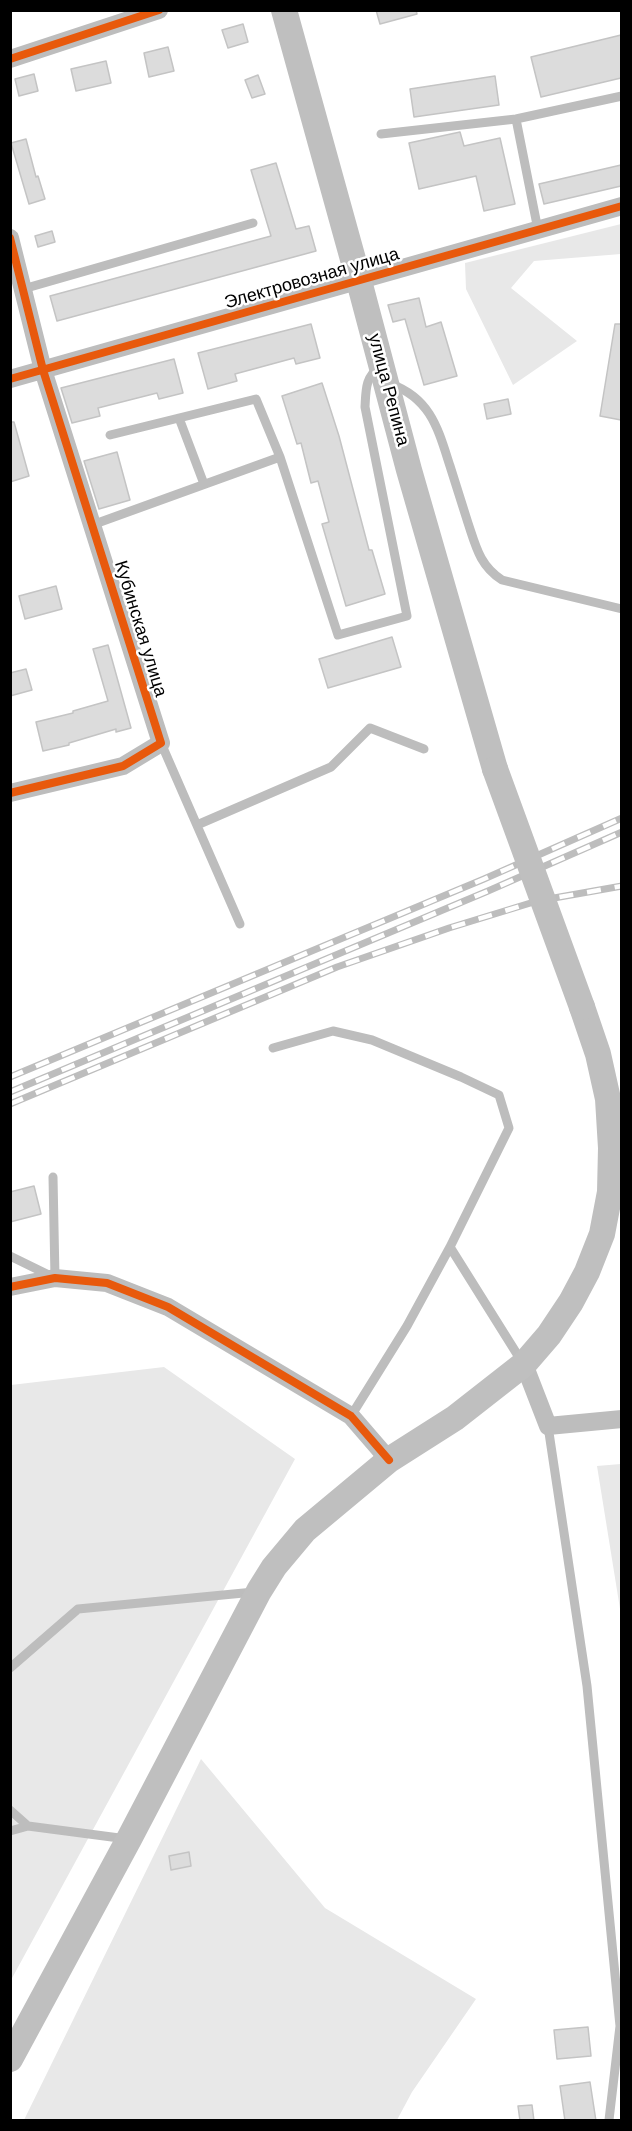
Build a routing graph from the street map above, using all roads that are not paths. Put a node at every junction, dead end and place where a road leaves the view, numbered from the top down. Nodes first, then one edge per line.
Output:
1 (159, 10) edge
2 (284, 10) edge
3 (10, 59) edge
4 (621, 96) edge
5 (516, 119) junction
6 (381, 134) dead end
7 (621, 206) edge
8 (253, 223) dead end
9 (538, 230) junction
10 (10, 238) edge
11 (359, 281) junction
12 (23, 289) junction
13 (44, 370) junction
14 (384, 374) junction
15 (10, 379) edge
16 (178, 418) junction
17 (110, 435) dead end
18 (280, 457) junction
19 (204, 484) junction
20 (92, 525) junction
21 (621, 609) edge
22 (161, 743) junction
23 (424, 749) dead end
24 (10, 793) edge
25 (196, 825) junction
26 (240, 924) dead end
27 (273, 1048) dead end
28 (53, 1177) dead end
29 (450, 1247) junction
30 (10, 1256) edge
31 (55, 1278) junction
32 (10, 1287) edge
33 (524, 1364) junction
34 (351, 1416) junction
35 (621, 1419) edge
36 (548, 1426) junction
37 (389, 1460) junction
38 (259, 1591) junction
39 (10, 1668) edge
40 (10, 1810) edge
41 (28, 1826) junction
42 (10, 1831) edge
43 (129, 1839) junction
44 (620, 2017) edge
45 (10, 2059) edge
46 (609, 2121) edge

1 - 3 street
2 - 11 main road, улица Репина
4 - 5 lane
5 - 6 lane
5 - 9 lane
7 - 9 street, Электровозная улица
8 - 12 lane
9 - 11 street, Электровозная улица
10 - 12 street, Кубинская улица
11 - 13 street, Электровозная улица
11 - 14 main road, улица Репина
12 - 13 street, Кубинская улица
13 - 15 street, Электровозная улица
13 - 20 street, Кубинская улица
14 - 18 lane
14 - 21 lane
14 - 33 main road, улица Репина, bridge
16 - 17 lane
16 - 18 lane
16 - 19 lane
18 - 19 lane
19 - 20 lane
20 - 22 street, Кубинская улица
22 - 24 street
22 - 25 lane
23 - 25 lane
25 - 26 lane
27 - 29 lane
28 - 31 lane
29 - 33 lane
29 - 34 lane
30 - 31 lane
31 - 32 street
31 - 34 street
33 - 36 street
33 - 37 main road, улица Репина
34 - 37 street
35 - 36 street
36 - 44 lane
37 - 38 main road, улица Репина
38 - 39 lane
38 - 43 main road, улица Репина
40 - 41 lane
41 - 42 lane
41 - 43 lane
43 - 45 main road, улица Репина
44 - 46 lane

